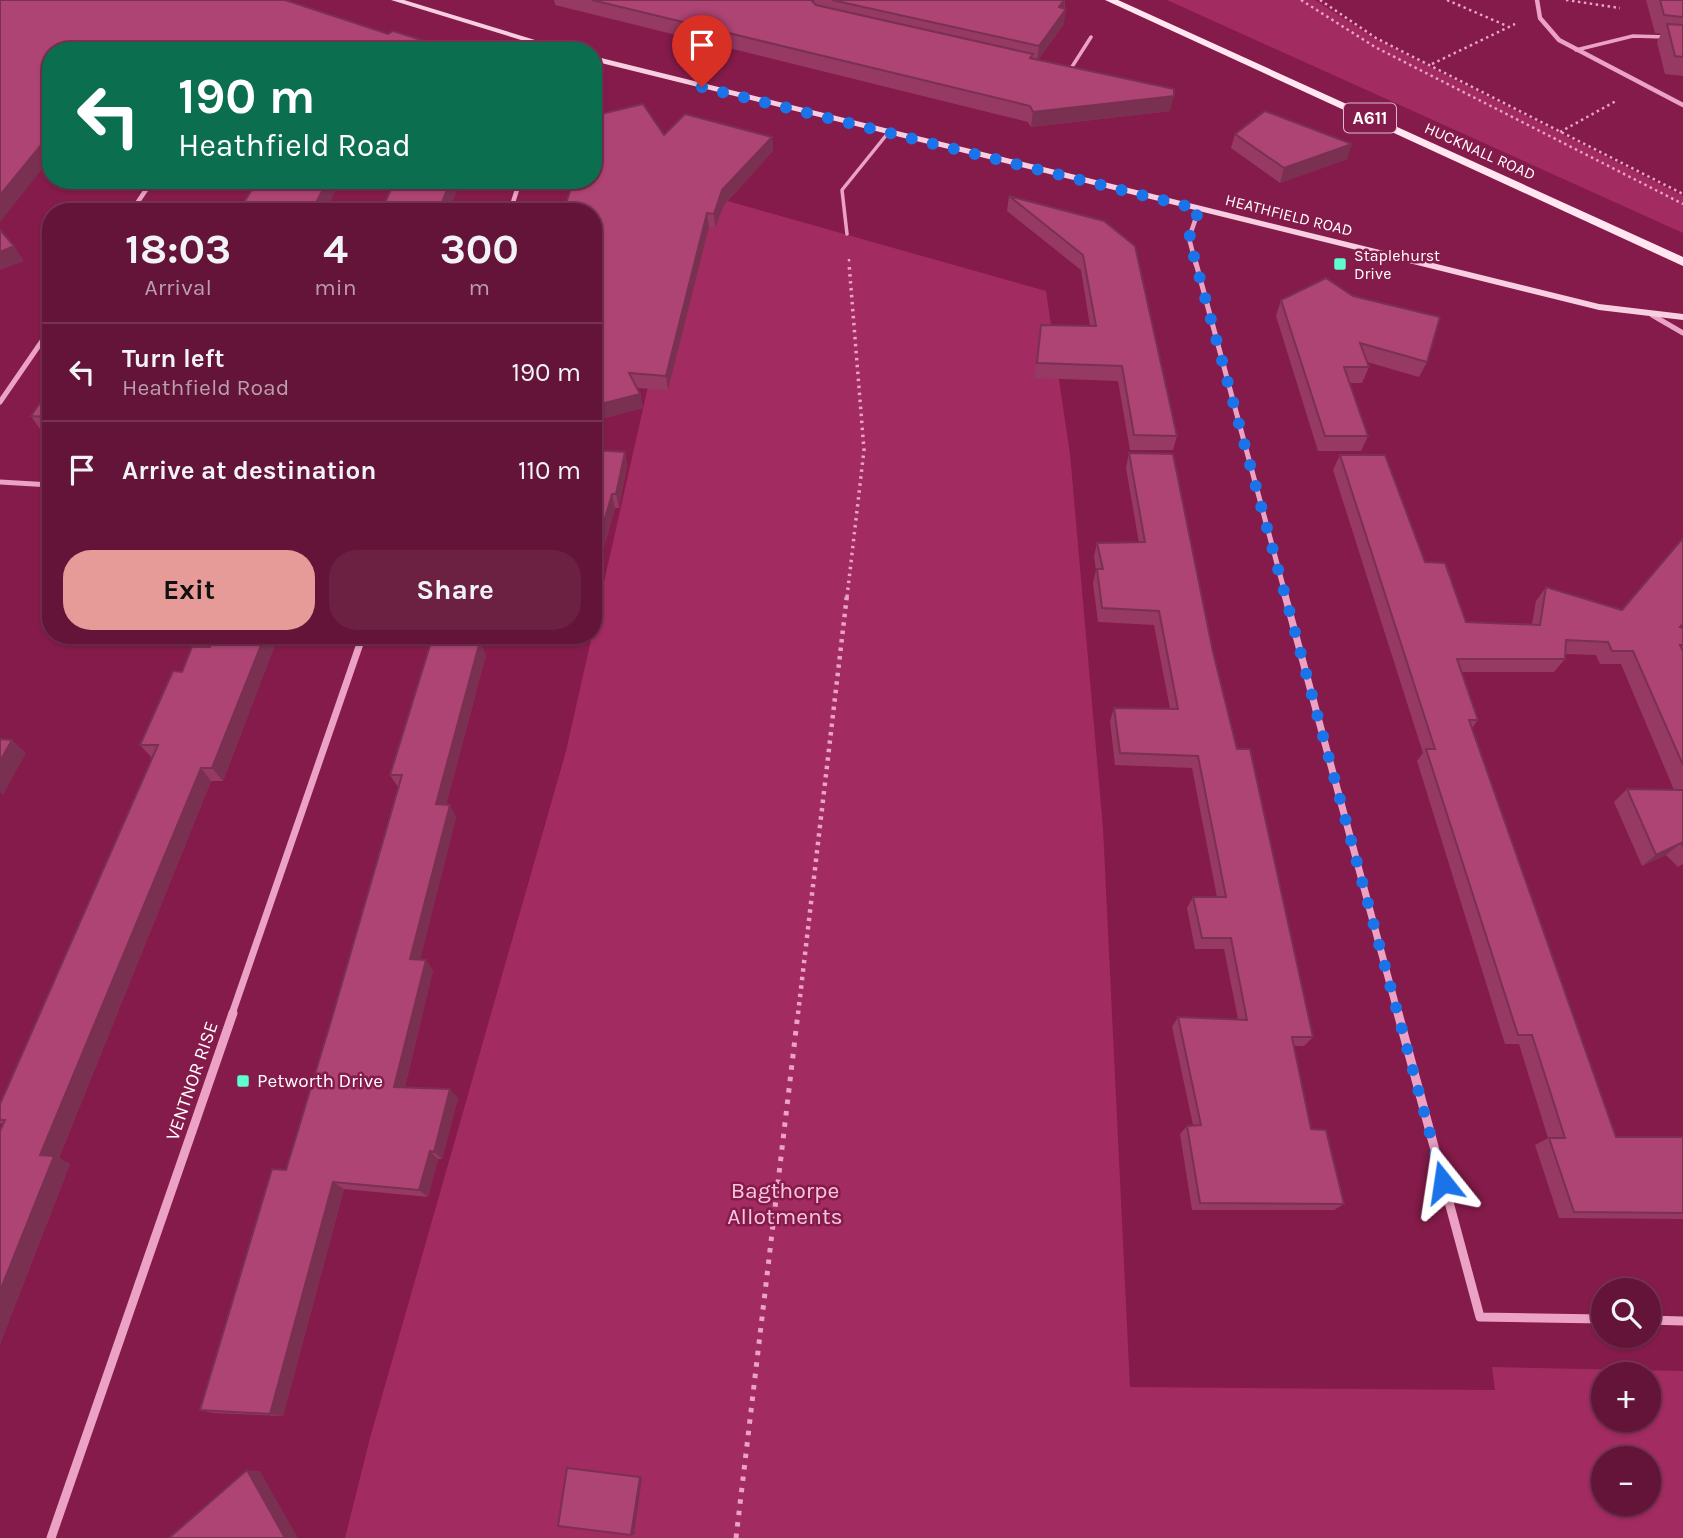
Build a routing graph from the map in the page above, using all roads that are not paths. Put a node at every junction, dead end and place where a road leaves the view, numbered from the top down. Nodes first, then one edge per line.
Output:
1 (395, 0) edge
2 (1110, 0) edge
3 (1537, 0) edge
4 (1091, 37) dead end
5 (1669, 38) edge
6 (537, 42) edge
7 (1575, 50) junction
8 (602, 60) edge
9 (1055, 70) edge
10 (1683, 105) edge
11 (888, 133) junction
12 (1199, 209) junction
13 (847, 234) road end
14 (1683, 262) edge
15 (1652, 315) junction
16 (1683, 317) edge
17 (1683, 333) edge
18 (42, 341) edge
19 (0, 402) edge
20 (0, 482) edge
21 (42, 484) edge
22 (360, 644) edge
23 (1591, 1319) edge
24 (1661, 1320) edge
25 (1683, 1321) edge
26 (51, 1538) edge

1 - 6 main road
2 - 14 main road, HUCKNALL ROAD / A611
3 - 7 street
4 - 9 lane
5 - 7 lane
7 - 10 street
8 - 11 main road, HEATHFIELD ROAD
11 - 12 main road, HEATHFIELD ROAD
11 - 13 lane
12 - 15 main road, HEATHFIELD ROAD
12 - 23 street
15 - 16 main road, HEATHFIELD ROAD
15 - 17 street, HEATHFIELD ROAD
18 - 19 street
20 - 21 street
22 - 26 street, VENTNOR RISE
24 - 25 street

